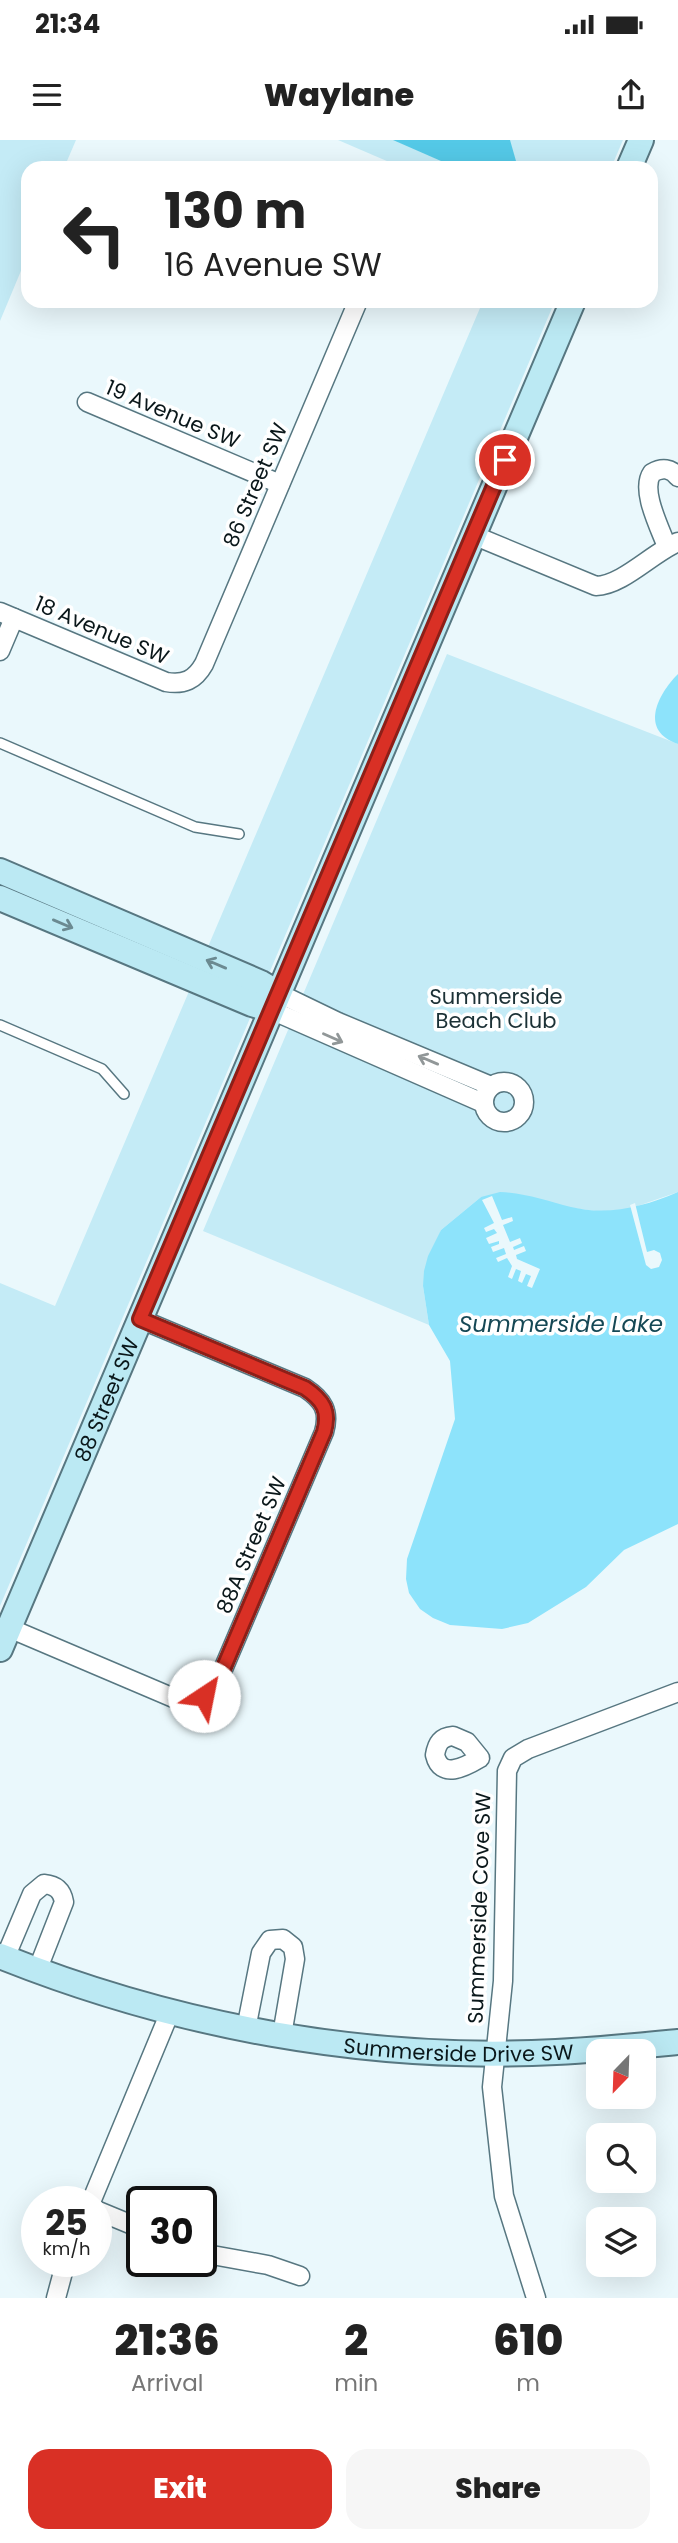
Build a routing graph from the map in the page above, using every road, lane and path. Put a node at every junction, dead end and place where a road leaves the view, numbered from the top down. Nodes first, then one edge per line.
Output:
1 (641, 140) edge
2 (632, 161) edge
3 (355, 308) edge
4 (570, 308) edge
5 (87, 402) dead end
6 (678, 477) edge
7 (279, 484) junction
8 (473, 535) junction
9 (672, 544) edge
10 (7, 615) edge
11 (0, 651) edge
12 (187, 682) joint
13 (0, 743) edge
14 (239, 834) dead end
15 (0, 871) edge
16 (0, 898) edge
17 (274, 1002) junction
18 (0, 1026) edge
19 (491, 1086) junction
20 (124, 1094) dead end
21 (483, 1103) junction
22 (140, 1319) junction
23 (4, 1638) edge
24 (678, 1679) edge
25 (673, 1694) edge
26 (480, 1758) dead end
27 (509, 1764) junction
28 (3, 1957) edge
29 (37, 1971) junction
30 (170, 2012) junction
31 (246, 2029) junction
32 (282, 2035) junction
33 (678, 2042) edge
34 (495, 2053) junction
35 (98, 2186) edge
36 (217, 2256) edge
37 (300, 2276) dead end
38 (62, 2277) edge
39 (56, 2298) edge
40 (536, 2298) edge

1 - 2 street
3 - 7 street, 86 Street SW
4 - 8 street, 88 Street SW
5 - 7 street, 19 Avenue SW
6 - 9 street
7 - 12 street, 86 Street SW
8 - 9 street
8 - 17 street, 88 Street SW
10 - 11 street
10 - 12 street, 18 Avenue SW
13 - 14 lane
17 -> 15 street
16 -> 17 street
19 -> 17 street
17 -> 21 street
17 - 22 street, 88 Street SW
18 - 20 lane
19 - 21 street
19 - 21 street
22 - 23 street, 88 Street SW
22 - 23 street, 88A Street SW
24 - 25 street, Summerside Cove SW
25 - 27 street, Summerside Cove SW
26 - 27 street, Summerside Cove SW
27 - 34 street, Summerside Cove SW
28 - 29 street, Summerside Drive SW
28 - 29 street, Summerside Drive SW
29 - 30 street, Summerside Drive SW
30 - 31 street, Summerside Drive SW
30 - 35 street
31 - 32 street, Summerside Drive SW
31 - 32 street
32 - 34 street, Summerside Drive SW
33 - 34 street, Summerside Drive SW
34 - 40 street, Summerside Cove SW
36 - 37 street
38 - 39 street

